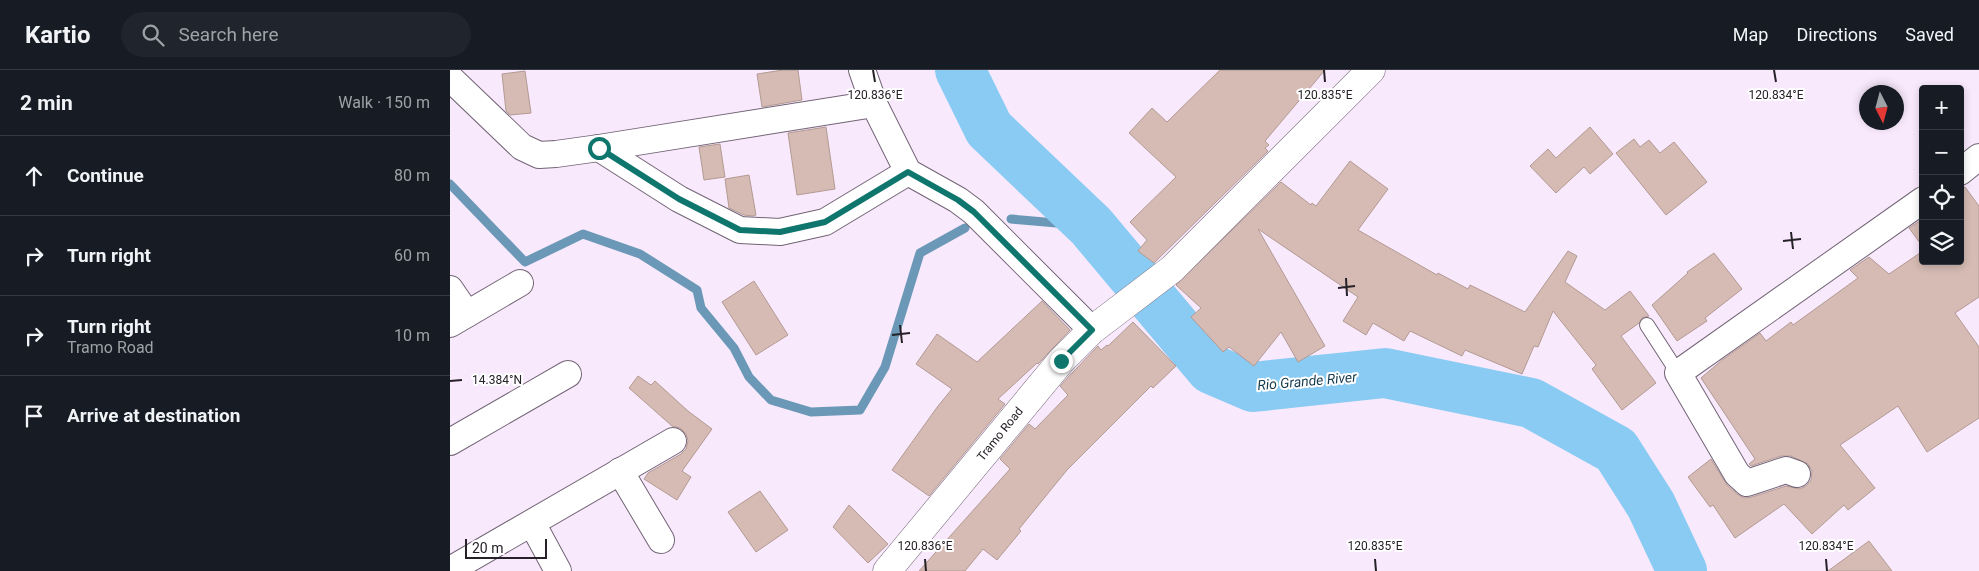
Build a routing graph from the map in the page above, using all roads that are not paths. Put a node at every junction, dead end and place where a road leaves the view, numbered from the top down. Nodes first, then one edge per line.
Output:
1 (463, 70) edge
2 (862, 70) edge
3 (1371, 70) edge
4 (450, 72) edge
5 (450, 78) edge
6 (874, 104) junction
7 (599, 148) junction
8 (908, 172) junction
9 (1919, 203) edge
10 (520, 283) dead end
11 (450, 288) edge
12 (458, 319) edge
13 (1647, 325) dead end
14 (1092, 330) junction
15 (1678, 373) junction
16 (568, 374) dead end
17 (673, 441) dead end
18 (450, 442) edge
19 (620, 471) junction
20 (1797, 474) dead end
21 (532, 523) junction
22 (661, 540) dead end
23 (450, 570) edge
24 (558, 571) edge
25 (887, 571) edge

1 - 4 street
2 - 6 street
3 - 14 street, Tramo Road
5 - 7 street
6 - 7 street
6 - 8 street
7 - 8 street
8 - 14 street
9 - 15 street
10 - 12 street
11 - 12 street
13 - 15 lane
14 - 25 street, Tramo Road
15 - 20 street
16 - 18 street
17 - 19 street
19 - 21 street
19 - 22 street
21 - 23 street
21 - 24 street

